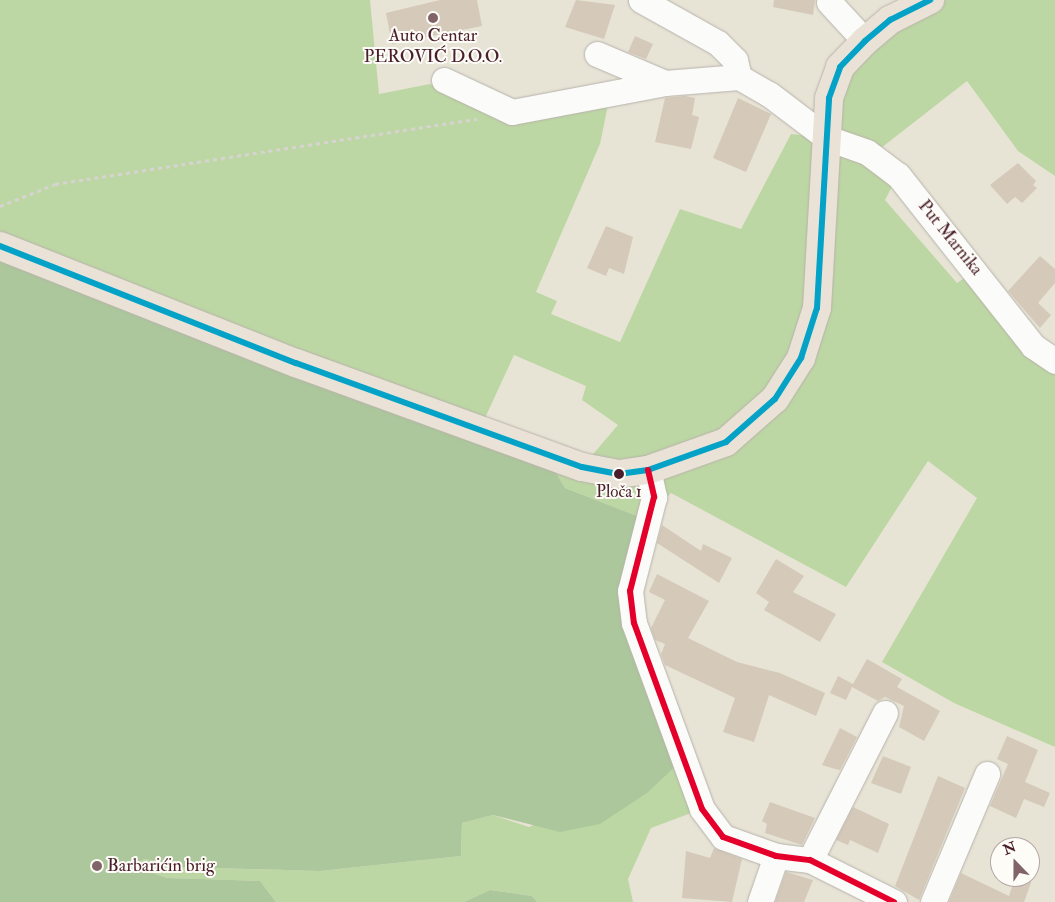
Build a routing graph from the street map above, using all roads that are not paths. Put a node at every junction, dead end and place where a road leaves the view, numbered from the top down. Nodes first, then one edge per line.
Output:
1 (641, 0) edge
2 (930, 0) edge
3 (829, 2) dead end
4 (865, 41) junction
5 (597, 54) dead end
6 (739, 77) junction
7 (444, 80) dead end
8 (665, 83) junction
9 (827, 138) junction
10 (0, 246) edge
11 (1055, 361) edge
12 (648, 470) junction
13 (885, 713) dead end
14 (987, 774) dead end
15 (776, 856) junction
16 (810, 860) junction
17 (760, 902) edge
18 (894, 902) edge
19 (933, 902) edge

1 - 6 street
2 - 4 main road
3 - 4 street
4 - 9 main road
5 - 8 street
6 - 8 street
6 - 9 street, Put Marnika
7 - 8 street
9 - 11 street, Put Marnika
9 - 12 main road
10 - 12 main road
12 - 15 street
13 - 16 street
14 - 19 street
15 - 16 street
15 - 17 street
16 - 18 street

